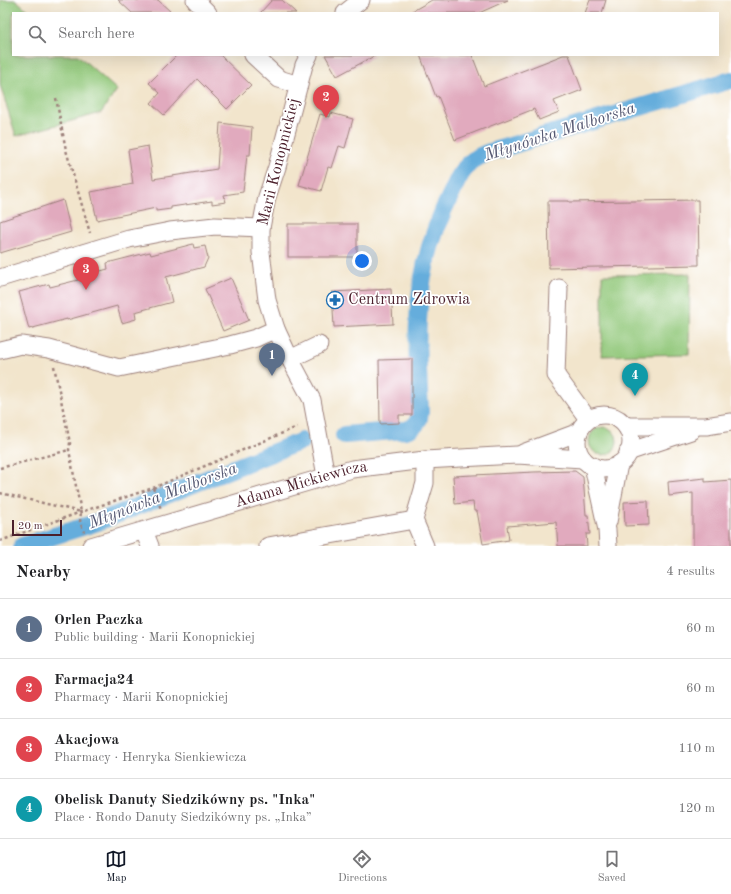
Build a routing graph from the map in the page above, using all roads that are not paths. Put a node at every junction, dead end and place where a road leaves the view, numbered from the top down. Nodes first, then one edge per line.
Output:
1 (195, 0) edge
2 (361, 0) edge
3 (207, 12) edge
4 (346, 12) edge
5 (254, 56) edge
6 (308, 56) edge
7 (299, 86) junction
8 (261, 228) junction
9 (0, 278) edge
10 (559, 288) dead end
11 (276, 329) junction
12 (319, 345) dead end
13 (0, 350) edge
14 (290, 359) junction
15 (731, 422) edge
16 (583, 426) junction
17 (626, 426) junction
18 (706, 426) junction
19 (517, 455) junction
20 (624, 458) junction
21 (425, 460) junction
22 (588, 463) junction
23 (326, 476) junction
24 (414, 520) junction
25 (147, 538) edge
26 (607, 538) edge
27 (91, 546) edge
28 (268, 546) edge
29 (425, 546) edge

1 - 3 street
2 - 4 street
5 - 7 street
6 - 7 street, Marii Konopnickiej
7 - 8 street, Marii Konopnickiej
8 - 9 street
8 - 11 street, Marii Konopnickiej
10 - 16 street
11 - 13 street
11 - 14 street, Marii Konopnickiej
12 - 14 street
14 - 23 street, Marii Konopnickiej
15 - 18 street
16 - 17 street
16 - 19 street, Adama Mickiewicza
16 - 22 street
17 - 18 street
17 - 20 street
18 - 20 street
19 - 21 street, Adama Mickiewicza
19 - 22 street, Adama Mickiewicza
20 - 22 street
20 - 26 street
21 - 23 street, Adama Mickiewicza
21 - 24 street
22 - 26 street
23 - 25 street, Adama Mickiewicza
24 - 28 street
24 - 29 street
25 - 27 street, Adama Mickiewicza

